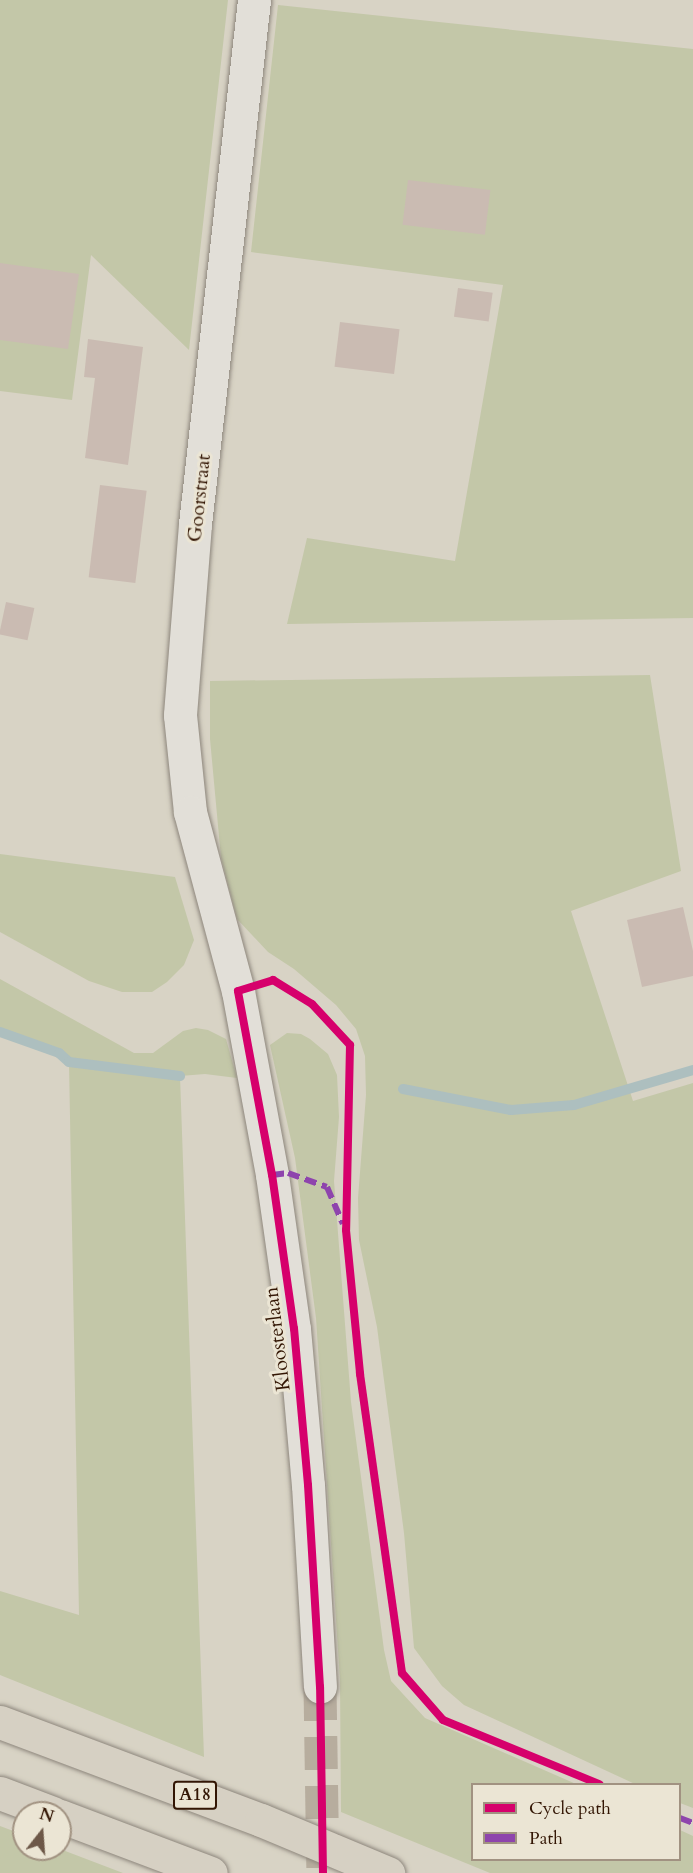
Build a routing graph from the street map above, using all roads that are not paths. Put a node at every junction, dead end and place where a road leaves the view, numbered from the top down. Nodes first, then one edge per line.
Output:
1 (254, 0) edge
2 (238, 991) joint
3 (320, 1687) tunnel mouth
4 (0, 1722) edge
5 (0, 1793) edge
6 (21, 1801) edge
7 (72, 1821) edge
8 (211, 1873) edge
9 (388, 1873) edge

1 - 2 street, Goorstraat
2 - 3 street, Kloosterlaan
4 - 9 highway, A18
5 - 6 highway
7 - 8 highway

